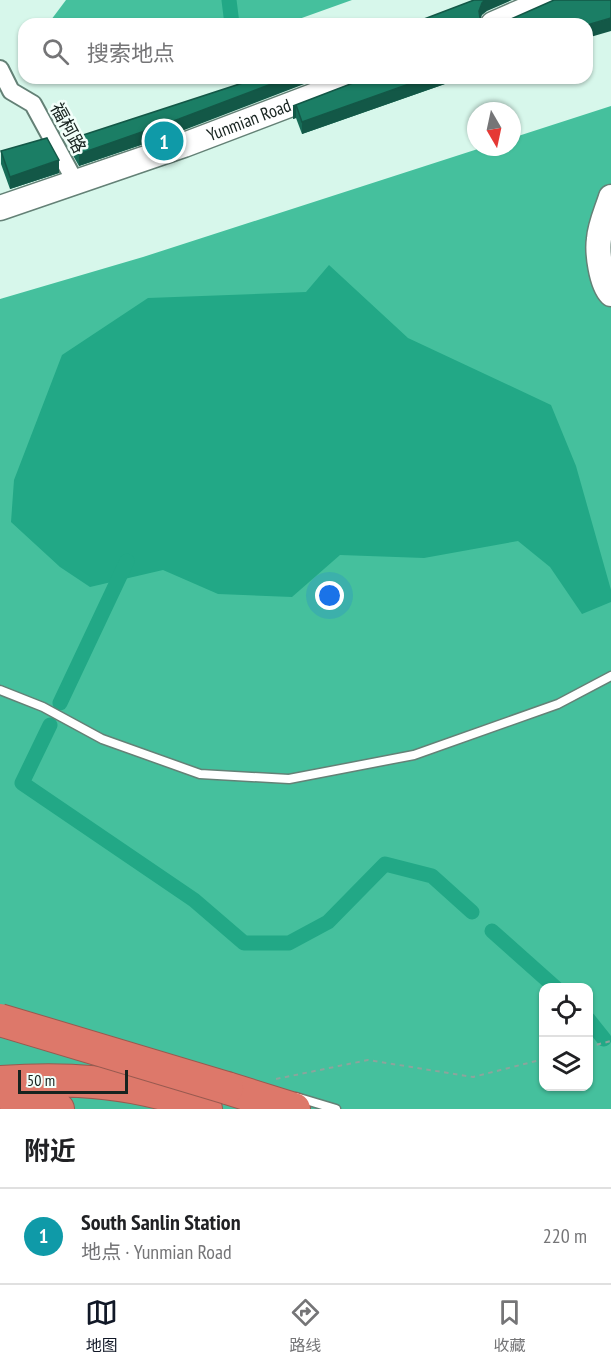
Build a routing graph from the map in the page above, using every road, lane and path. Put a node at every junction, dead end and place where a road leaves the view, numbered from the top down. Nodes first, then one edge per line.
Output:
1 (548, 0) edge
2 (507, 18) edge
3 (0, 69) edge
4 (344, 84) edge
5 (76, 183) junction
6 (611, 197) edge
7 (0, 208) edge
8 (611, 294) edge
9 (611, 676) edge
10 (0, 690) edge
11 (0, 1020) edge
12 (611, 1041) edge
13 (593, 1046) edge
14 (539, 1060) edge
15 (271, 1080) dead end
16 (0, 1082) edge
17 (0, 1092) edge
18 (217, 1098) edge
19 (289, 1101) edge
20 (58, 1109) edge
21 (336, 1109) edge

1 - 2 street
3 - 5 street, 福柯路
4 - 5 street, Yunmian Road
5 - 7 street, Yunmian Road
6 - 8 street
9 - 10 lane
11 - 18 highway, bridge
12 - 13 path
14 - 15 path
16 - 18 highway
17 - 20 highway
18 - 19 highway
19 - 21 lane

